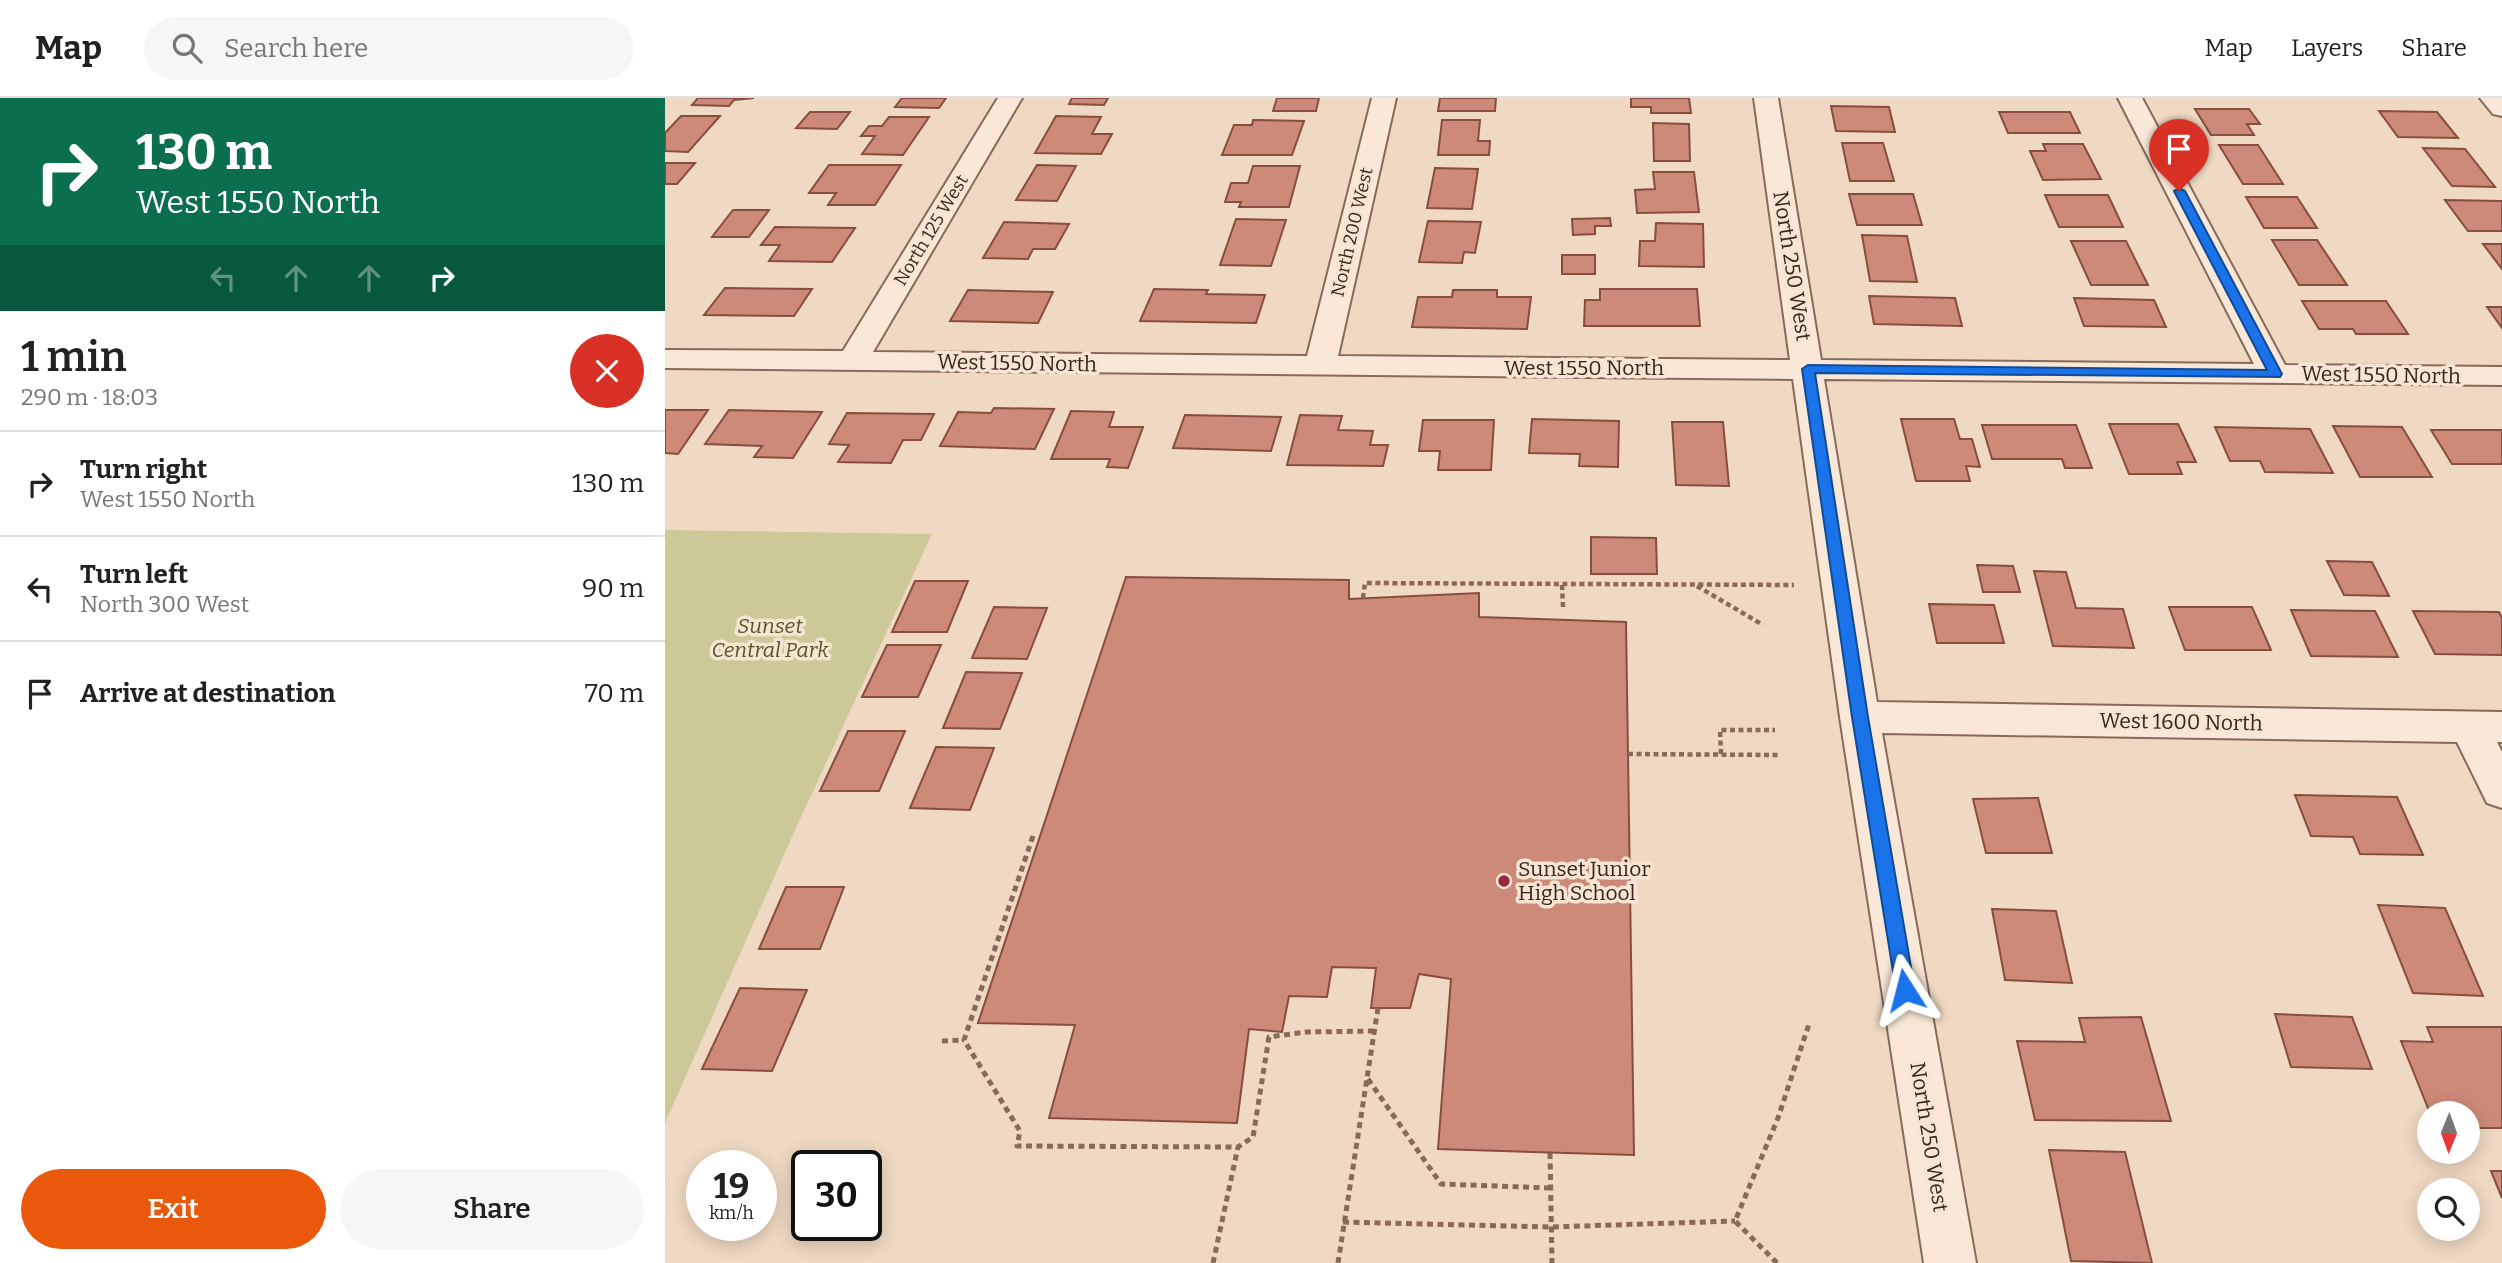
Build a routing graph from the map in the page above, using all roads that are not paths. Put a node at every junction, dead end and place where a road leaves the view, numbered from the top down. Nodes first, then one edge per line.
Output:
1 (1010, 98) edge
2 (1384, 98) edge
3 (1766, 98) edge
4 (2130, 98) edge
5 (2492, 98) edge
6 (2502, 109) edge
7 (665, 359) edge
8 (852, 361) junction
9 (1320, 366) junction
10 (1808, 369) junction
11 (2275, 374) junction
12 (2502, 376) edge
13 (1860, 717) junction
14 (2485, 727) edge
15 (2502, 791) edge
16 (1950, 1263) edge

1 - 8 street, North 125 West
2 - 9 street, North 200 West
3 - 10 street, North 250 West
4 - 11 street
5 - 6 street
7 - 8 street, West 1550 North
8 - 9 street, West 1550 North
9 - 10 street, West 1550 North
10 - 11 street, West 1550 North
10 - 13 street, North 250 West
11 - 12 street, West 1550 North
13 - 14 street, West 1600 North
13 - 16 street, North 250 West
14 - 15 street

